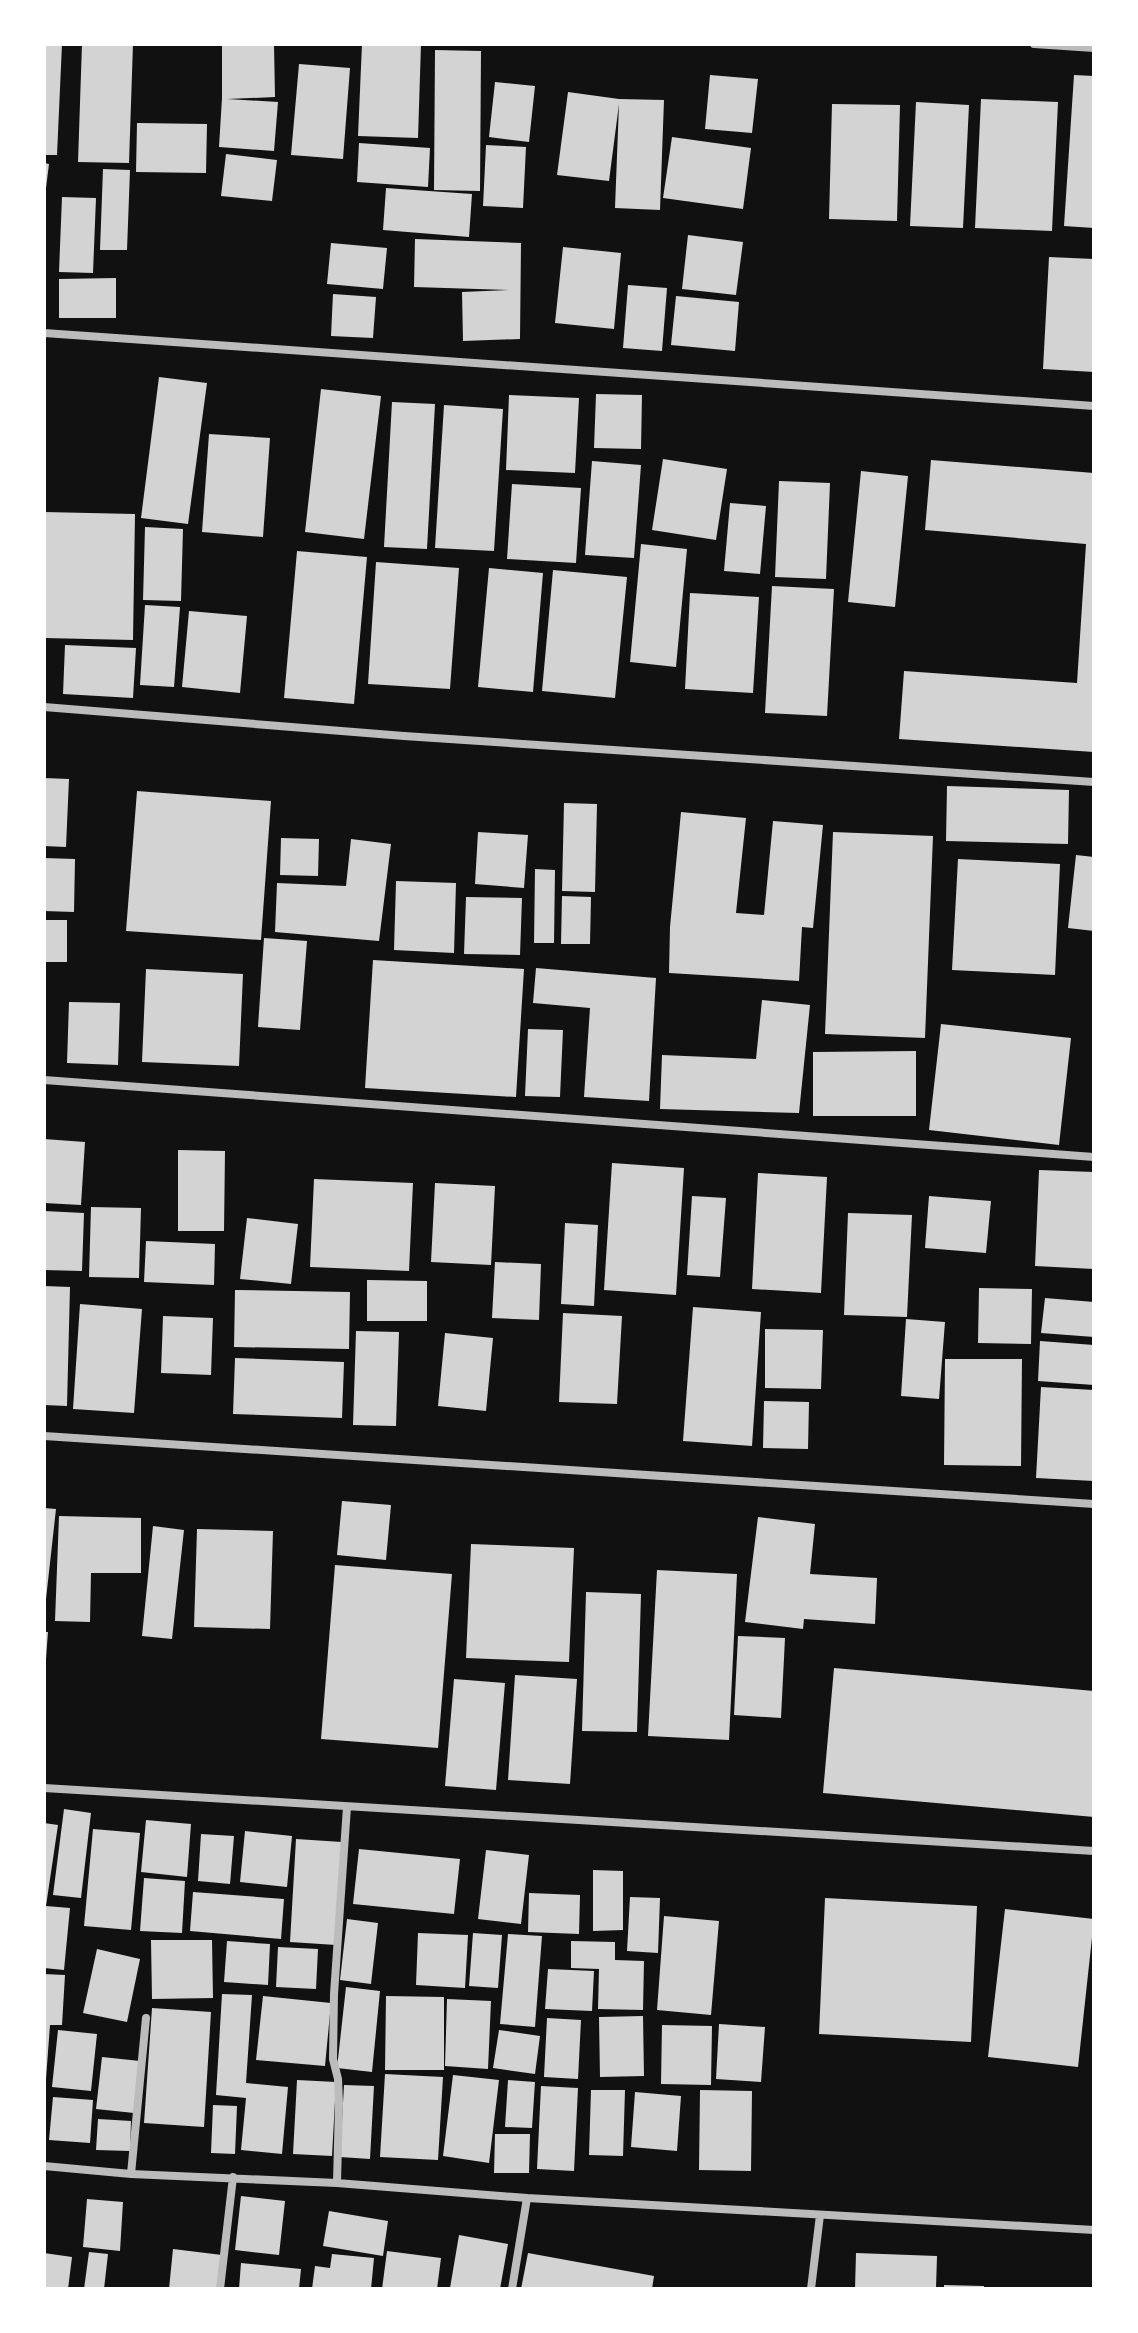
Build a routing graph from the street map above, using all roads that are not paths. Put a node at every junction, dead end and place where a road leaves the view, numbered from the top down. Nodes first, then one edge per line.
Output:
1 (1034, 44) edge
2 (1094, 48) edge
3 (44, 333) edge
4 (1094, 406) edge
5 (44, 707) edge
6 (1094, 782) edge
7 (44, 1080) edge
8 (1094, 1157) edge
9 (44, 1436) edge
10 (1094, 1504) edge
11 (44, 1788) edge
12 (347, 1807) junction
13 (1094, 1851) edge
14 (146, 2018) dead end
15 (44, 2166) edge
16 (131, 2174) junction
17 (233, 2177) junction
18 (337, 2183) junction
19 (527, 2198) junction
20 (820, 2215) junction
21 (1094, 2230) edge
22 (220, 2289) edge
23 (512, 2289) edge
24 (811, 2289) edge

1 - 2 street
3 - 4 street
5 - 6 street
7 - 8 street
9 - 10 street
11 - 12 street
12 - 13 street
12 - 18 street
14 - 16 street
15 - 16 street
16 - 17 street
17 - 18 street
17 - 22 street
18 - 19 street
19 - 20 street
19 - 23 street
20 - 21 street
20 - 24 street

